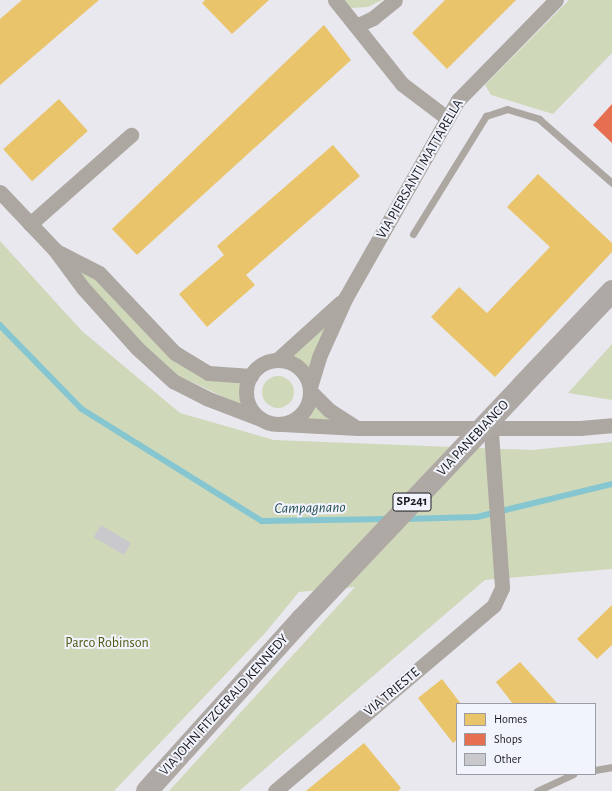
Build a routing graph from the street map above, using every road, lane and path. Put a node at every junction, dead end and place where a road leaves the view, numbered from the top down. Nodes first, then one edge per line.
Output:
1 (335, 0) edge
2 (395, 0) edge
3 (556, 0) edge
4 (356, 26) junction
5 (448, 118) junction
6 (130, 135) dead end
7 (612, 183) edge
8 (0, 192) edge
9 (30, 224) junction
10 (413, 234) dead end
11 (55, 250) junction
12 (612, 291) edge
13 (346, 297) junction
14 (277, 360) junction
15 (251, 376) junction
16 (310, 389) junction
17 (261, 419) junction
18 (490, 419) junction
19 (282, 424) junction
20 (612, 425) edge
21 (358, 428) junction
22 (302, 619) joint
23 (612, 767) edge
24 (596, 770) edge
25 (571, 775) edge
26 (147, 791) edge
27 (275, 791) edge
28 (537, 791) edge

1 - 4 street
2 - 4 street
3 - 5 street, VIA PIERSANTI MATTARELLA
4 - 5 street
5 - 13 street, VIA PIERSANTI MATTARELLA
6 - 9 street
7 - 10 lane
8 - 9 street
9 - 11 street
11 - 15 street
11 - 17 street
12 - 18 main road, VIA PANEBIANCO / SP241, bridge
13 - 14 street, VIA PIERSANTI MATTARELLA
13 - 16 street, VIA PIERSANTI MATTARELLA
14 - 15 street
14 - 16 street
15 - 17 street
16 - 19 street
16 - 21 street
17 - 19 street
18 - 22 main road, VIA PANEBIANCO / SP241, bridge
18 - 27 street, VIA TRIESTE, bridge
19 - 21 street
20 - 21 street
22 - 26 main road, VIA JOHN FITZGERALD KENNEDY / SP241
23 - 24 lane
25 - 28 lane

